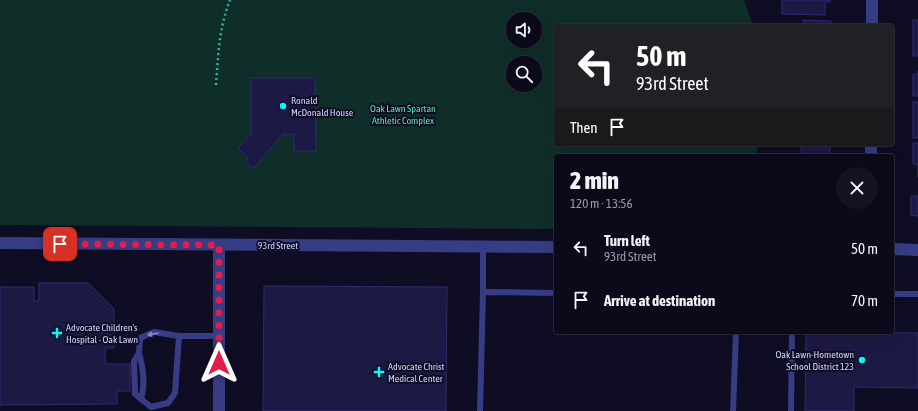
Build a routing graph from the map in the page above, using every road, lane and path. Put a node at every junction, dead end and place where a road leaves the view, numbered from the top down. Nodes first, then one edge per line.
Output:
1 (230, 0) edge
2 (872, 0) edge
3 (872, 24) edge
4 (216, 85) dead end
5 (0, 244) edge
6 (219, 245) junction
7 (483, 247) junction
8 (554, 247) edge
9 (894, 250) edge
10 (918, 250) edge
11 (483, 292) junction
12 (554, 293) edge
13 (894, 294) edge
14 (918, 294) edge
15 (736, 334) edge
16 (792, 334) edge
17 (179, 336) junction
18 (219, 336) junction
19 (219, 411) edge
20 (480, 411) edge
21 (733, 411) edge
22 (791, 411) edge

1 - 4 path
2 - 3 street
5 - 6 street, 93rd Street
6 - 7 street, 93rd Street
6 - 18 street
7 - 8 street, 93rd Street
7 - 11 lane
9 - 10 street
11 - 12 lane
11 - 20 lane
13 - 14 lane
15 - 21 lane
16 - 22 lane
17 -> 17 lane
17 - 18 lane
18 - 19 street

